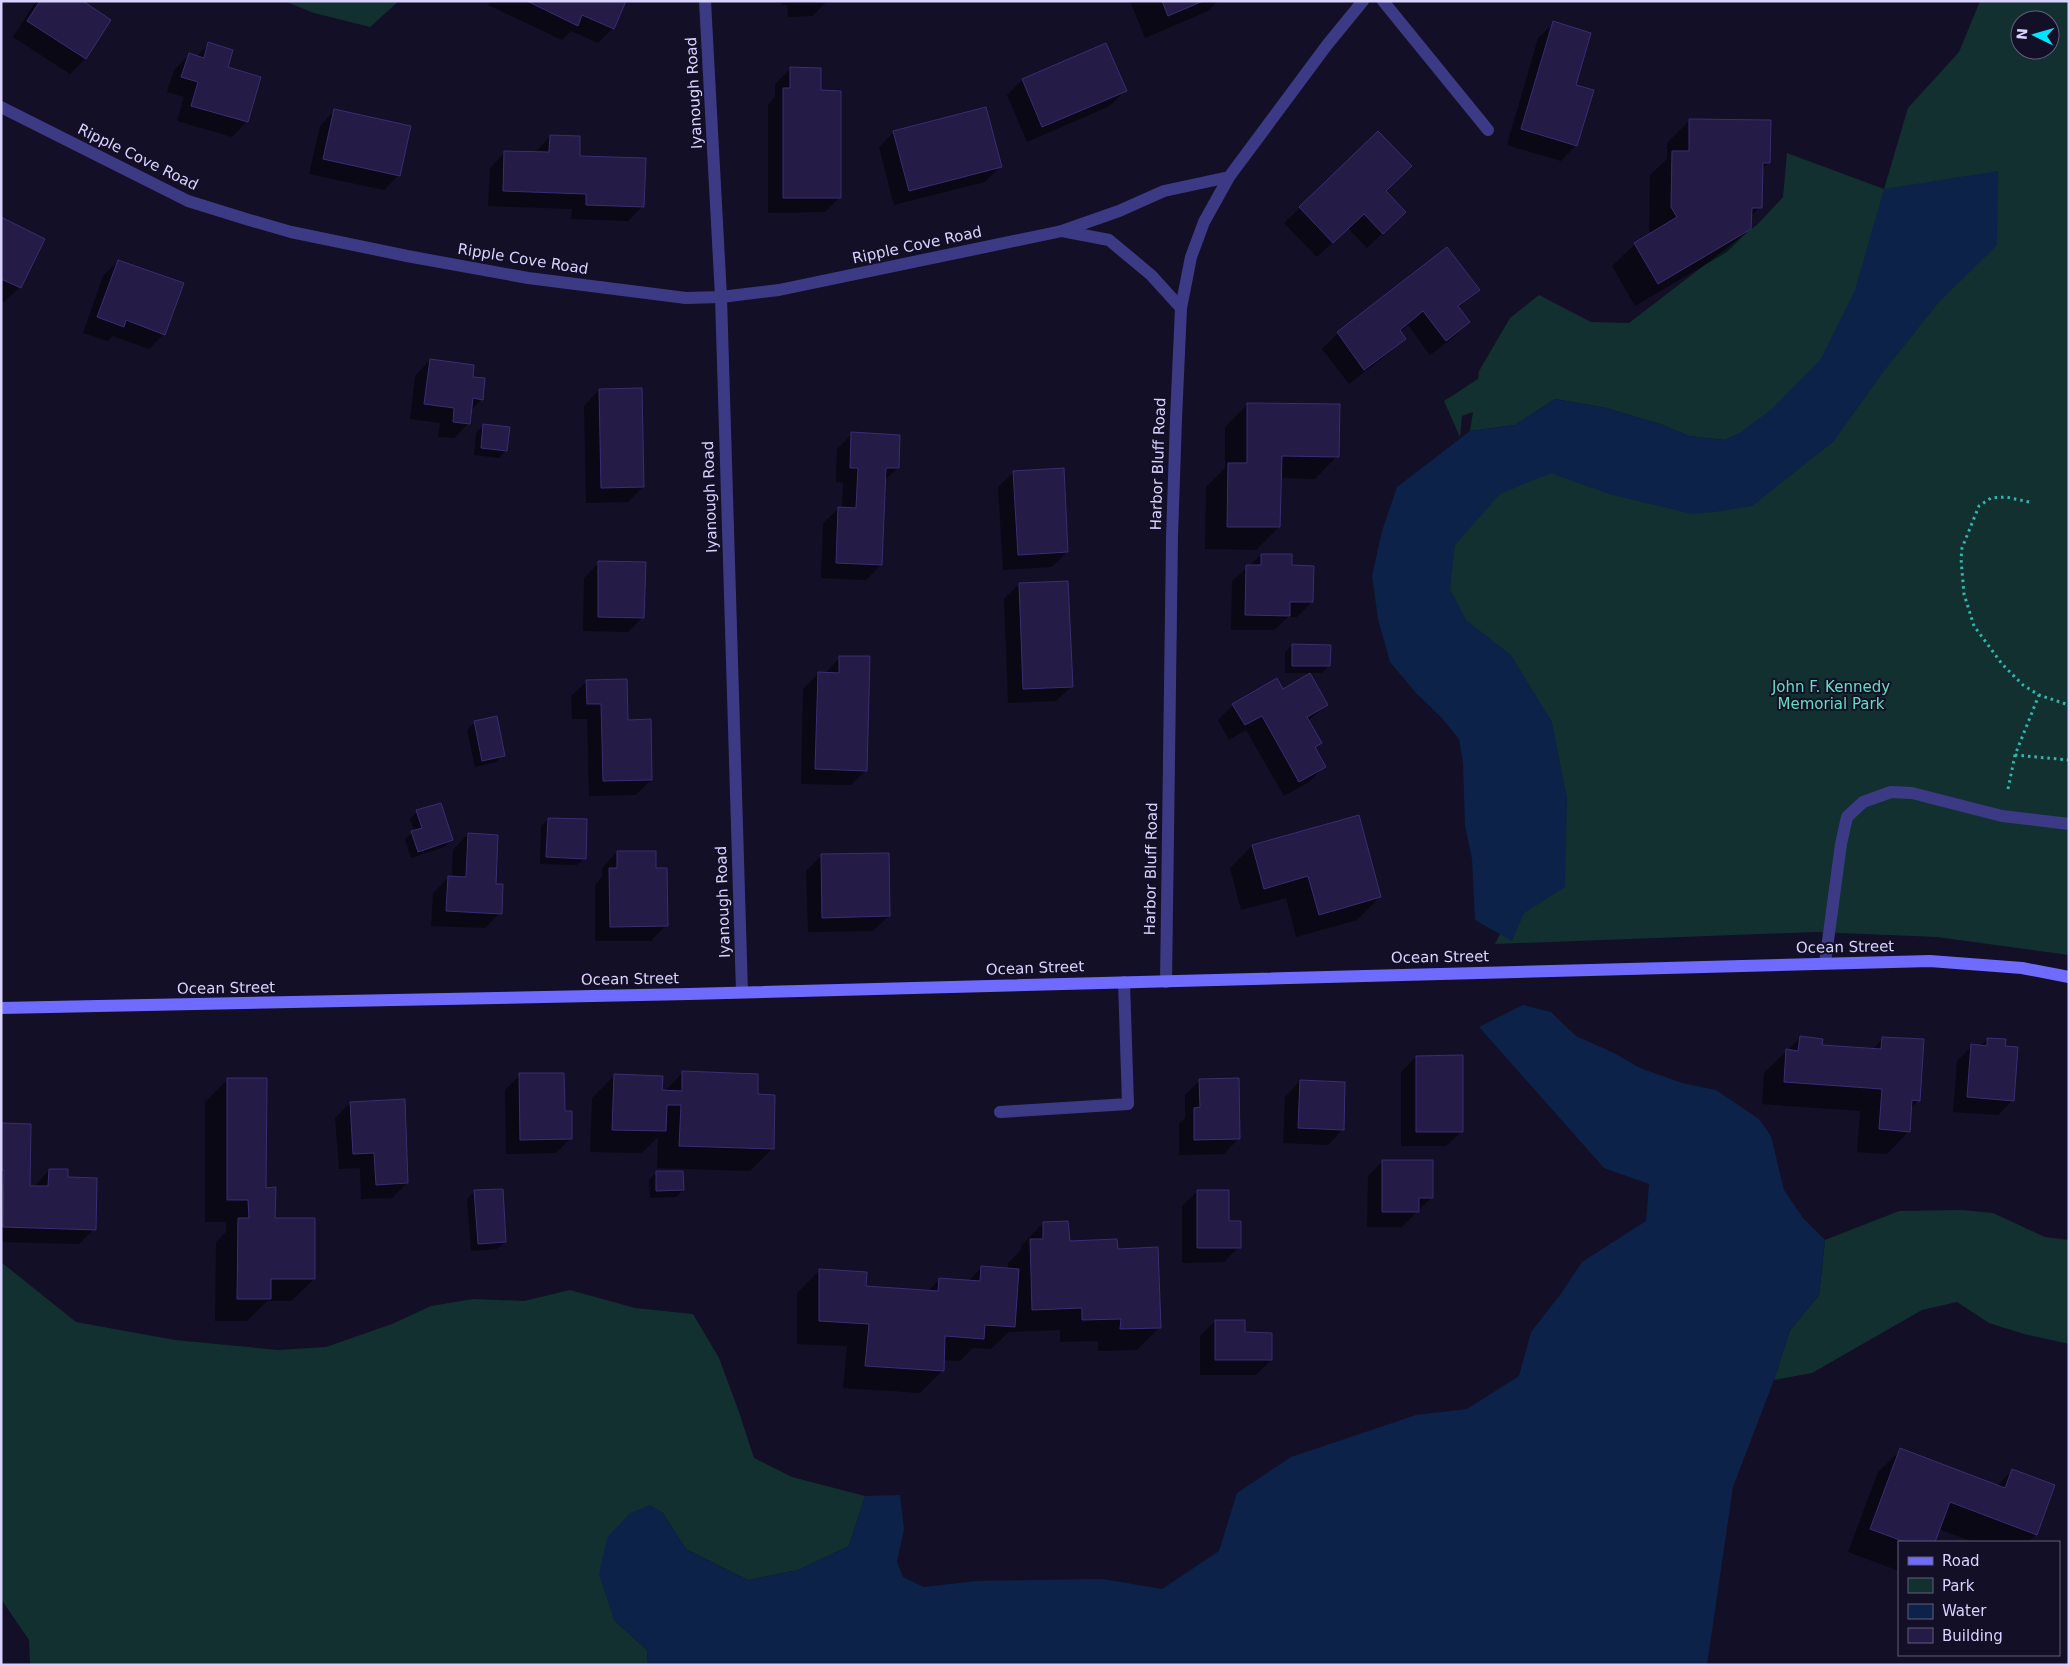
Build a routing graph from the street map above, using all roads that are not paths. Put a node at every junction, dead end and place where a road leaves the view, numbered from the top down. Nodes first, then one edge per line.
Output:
1 (705, 1) edge
2 (1363, 1) edge
3 (1383, 1) edge
4 (1, 107) edge
5 (1488, 130) dead end
6 (1229, 177) junction
7 (1062, 231) junction
8 (721, 297) junction
9 (1181, 308) junction
10 (2069, 824) edge
11 (1825, 964) junction
12 (2069, 977) edge
13 (1124, 982) junction
14 (1166, 982) junction
15 (742, 992) junction
16 (1, 1008) edge
17 (1000, 1112) dead end

1 - 8 street, Iyanough Road
2 - 6 street, Harbor Bluff Road
3 - 5 street
4 - 8 street, Ripple Cove Road
6 - 7 street, Ripple Cove Road
6 - 9 street, Harbor Bluff Road
7 - 8 street, Ripple Cove Road
7 - 9 street, Ripple Cove Road
8 - 15 street, Iyanough Road
9 - 14 street, Harbor Bluff Road
10 - 11 street
11 - 12 main road, Ocean Street
11 - 14 main road, Ocean Street
13 - 14 main road, Ocean Street
13 - 15 main road, Ocean Street
13 - 17 street
15 - 16 main road, Ocean Street

